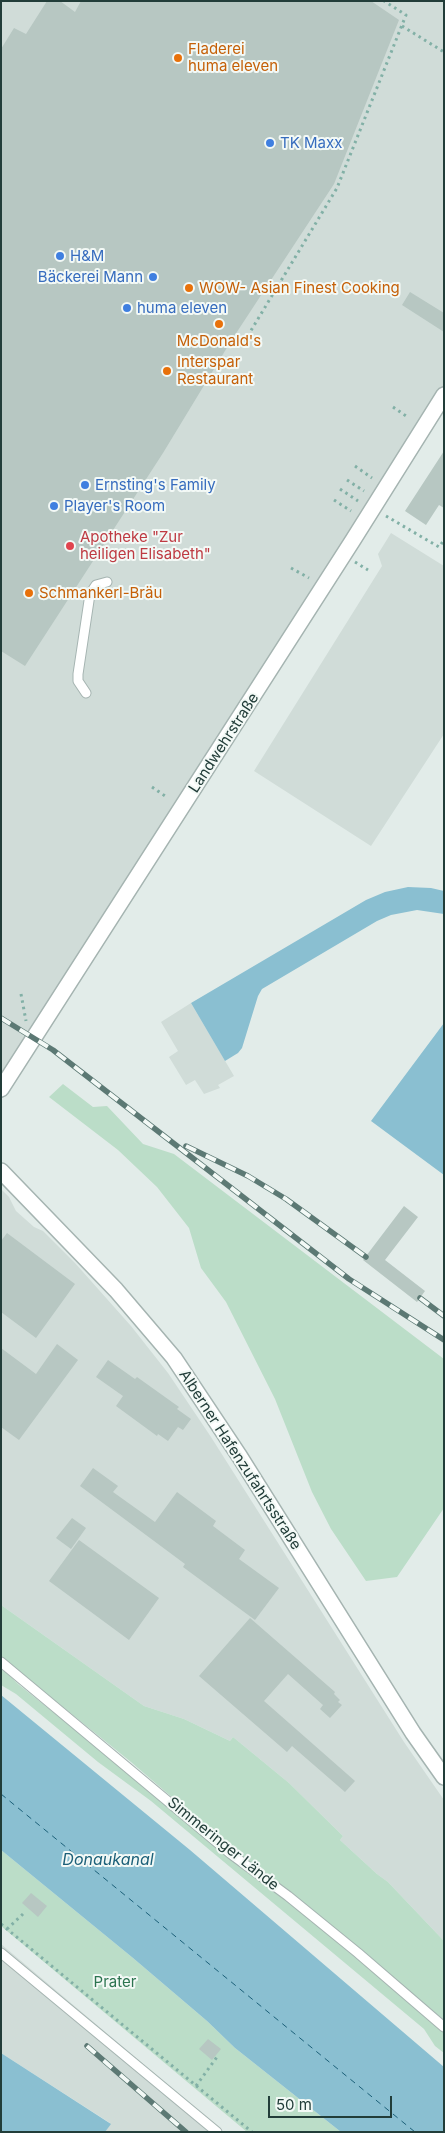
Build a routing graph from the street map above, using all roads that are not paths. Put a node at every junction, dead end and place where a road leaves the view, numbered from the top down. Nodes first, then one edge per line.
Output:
1 (444, 395) edge
2 (107, 582) dead end
3 (86, 693) dead end
4 (1, 1089) edge
5 (1, 1171) edge
6 (1, 1662) edge
7 (444, 1777) edge
8 (1, 1952) edge
9 (444, 2027) edge
10 (217, 2132) edge

1 - 4 street, Landwehrstraße
2 - 3 lane
5 - 7 street, Alberner Hafenzufahrtsstraße
6 - 9 lane, Simmeringer Lände
8 - 10 lane

